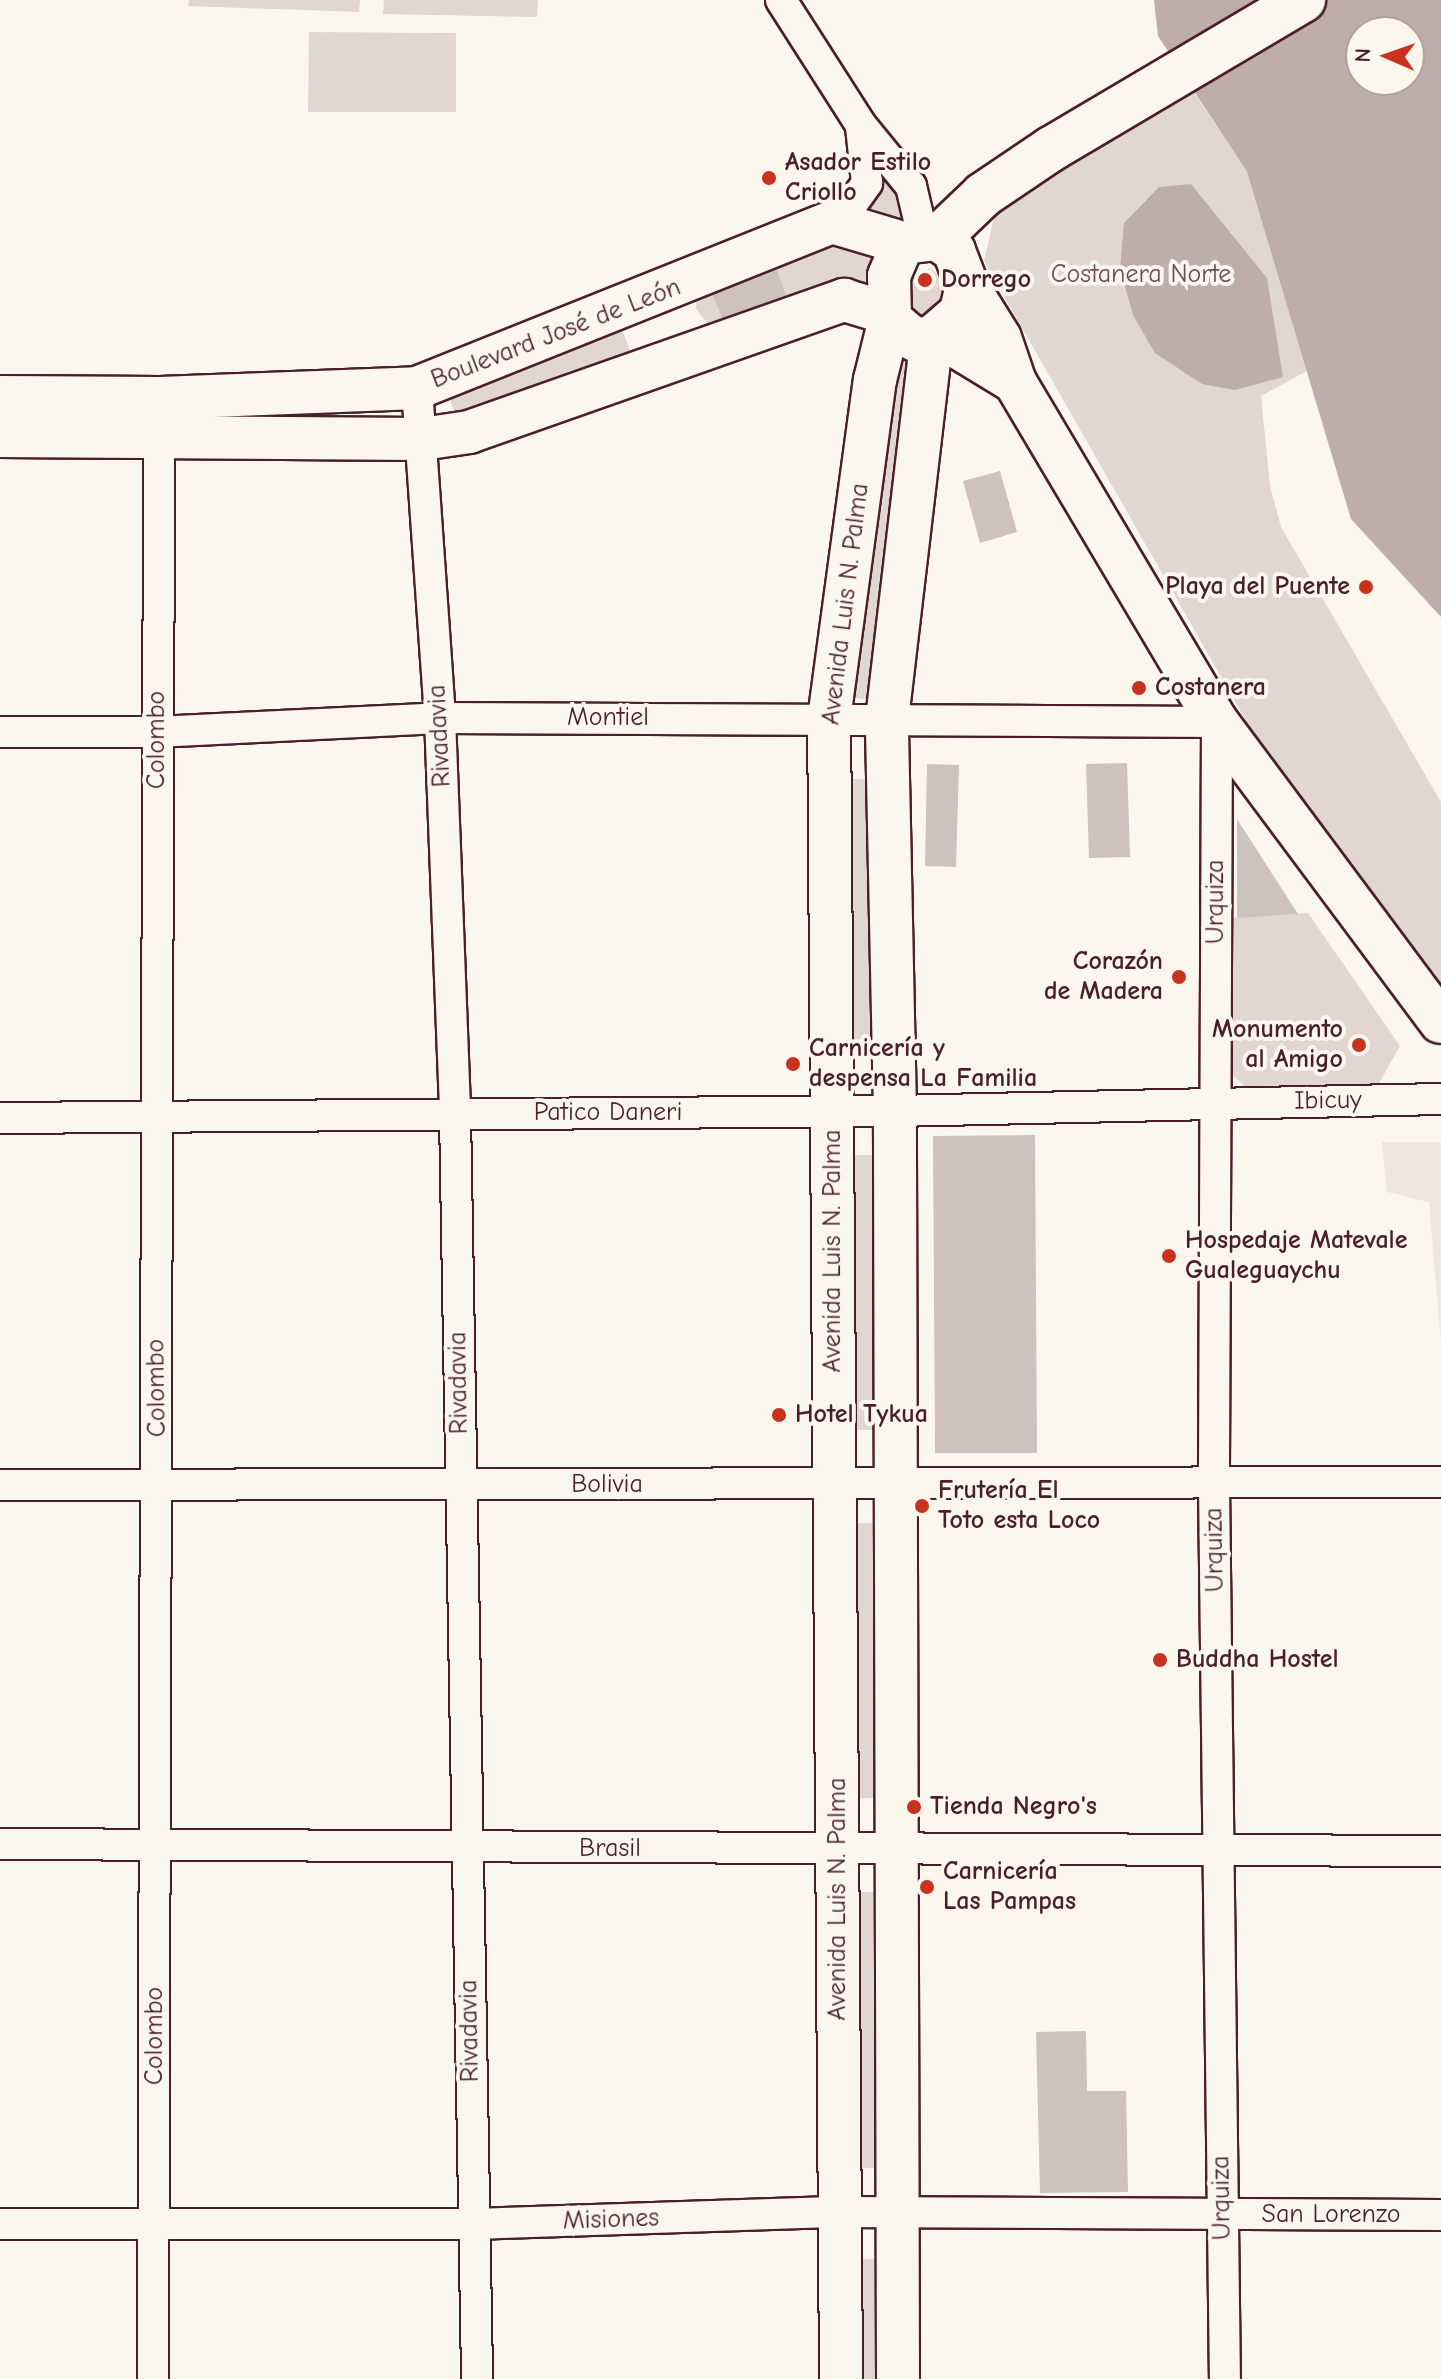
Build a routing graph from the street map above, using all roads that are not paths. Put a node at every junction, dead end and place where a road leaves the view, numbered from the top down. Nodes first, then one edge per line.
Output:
1 (781, 0) edge
2 (1303, 0) edge
3 (861, 125) junction
4 (840, 221) junction
5 (921, 240) junction
6 (967, 285) junction
7 (889, 316) junction
8 (934, 336) junction
9 (1015, 382) junction
10 (417, 388) junction
11 (0, 397) edge
12 (160, 398) junction
13 (0, 436) edge
14 (422, 439) junction
15 (159, 440) junction
16 (440, 718) junction
17 (829, 719) junction
18 (887, 719) junction
19 (1217, 722) junction
20 (0, 732) edge
21 (156, 732) junction
22 (1441, 1022) edge
23 (1441, 1099) edge
24 (1215, 1103) junction
25 (895, 1111) junction
26 (832, 1112) junction
27 (455, 1114) junction
28 (0, 1118) edge
29 (154, 1119) junction
30 (1441, 1482) edge
31 (0, 1485) edge
32 (158, 1485) junction
33 (460, 1485) junction
34 (835, 1485) junction
35 (897, 1485) junction
36 (1214, 1485) junction
37 (0, 1844) edge
38 (155, 1845) junction
39 (466, 1848) junction
40 (837, 1851) junction
41 (899, 1851) junction
42 (1441, 1851) edge
43 (1220, 1854) junction
44 (840, 2212) junction
45 (894, 2212) junction
46 (1222, 2215) junction
47 (1441, 2215) edge
48 (0, 2224) edge
49 (473, 2224) junction
50 (154, 2225) junction
51 (153, 2379) edge
52 (477, 2379) edge
53 (841, 2379) edge
54 (898, 2379) edge
55 (1225, 2379) edge

1 - 3 street
2 - 5 main road
3 - 4 street
3 - 5 street
4 - 5 main road
4 - 10 main road, Boulevard José de León
5 - 6 main road
5 - 7 main road
6 - 8 main road
6 - 9 main road
7 - 8 main road
7 - 14 main road
7 - 17 main road, Avenida Luis N. Palma
8 - 9 main road
8 - 18 main road, Avenida Luis N. Palma
9 - 19 main road
10 - 12 main road, Boulevard José de León
10 - 14 street, Rivadavia
11 - 12 main road, Boulevard José de León
12 - 15 street, Colombo
13 - 15 main road
14 - 15 main road
14 - 16 street, Rivadavia
15 - 21 street, Colombo
16 - 17 street, Montiel
16 - 21 street, Montiel
16 - 27 street, Rivadavia
17 - 18 street, Montiel
17 - 26 main road, Avenida Luis N. Palma
18 - 19 street, Montiel
18 - 25 main road, Avenida Luis N. Palma
19 - 22 main road
19 - 24 street, Urquiza
20 - 21 street, Montiel
21 - 29 street, Colombo
23 - 24 street, Ibicuy
24 - 25 street, Patico Daneri
24 - 36 street, Urquiza
25 - 26 street, Patico Daneri
25 - 35 main road, Avenida Luis N. Palma
26 - 27 street, Patico Daneri
26 - 34 main road, Avenida Luis N. Palma
27 - 29 street, Patico Daneri
27 - 33 street, Rivadavia
28 - 29 street, Patico Daneri
29 - 32 street, Colombo
30 - 36 street, Bolivia
31 - 32 street, Bolivia
32 - 33 street, Bolivia
32 - 38 street, Colombo
33 - 34 street, Bolivia
33 - 39 street, Rivadavia
34 - 35 street, Bolivia
34 - 40 main road, Avenida Luis N. Palma
35 - 36 street, Bolivia
35 - 41 main road, Avenida Luis N. Palma
36 - 43 street, Urquiza
37 - 38 street, Brasil
38 - 39 street, Brasil
38 - 50 street, Colombo
39 - 40 street, Brasil
39 - 49 street, Rivadavia
40 - 41 street, Brasil
40 - 44 main road, Avenida Luis N. Palma
41 - 43 street, Brasil
41 - 45 main road, Avenida Luis N. Palma
42 - 43 street, Brasil
43 - 46 street, Urquiza
44 - 45 street, Misiones
44 - 49 street, Misiones
44 - 53 main road, Avenida Luis N. Palma
45 - 46 street, Misiones
45 - 54 main road, Avenida Luis N. Palma
46 - 47 street, San Lorenzo
46 - 55 street, Urquiza
48 - 50 street, Misiones
49 - 50 street, Misiones
49 - 52 street, Rivadavia
50 - 51 street, Colombo

